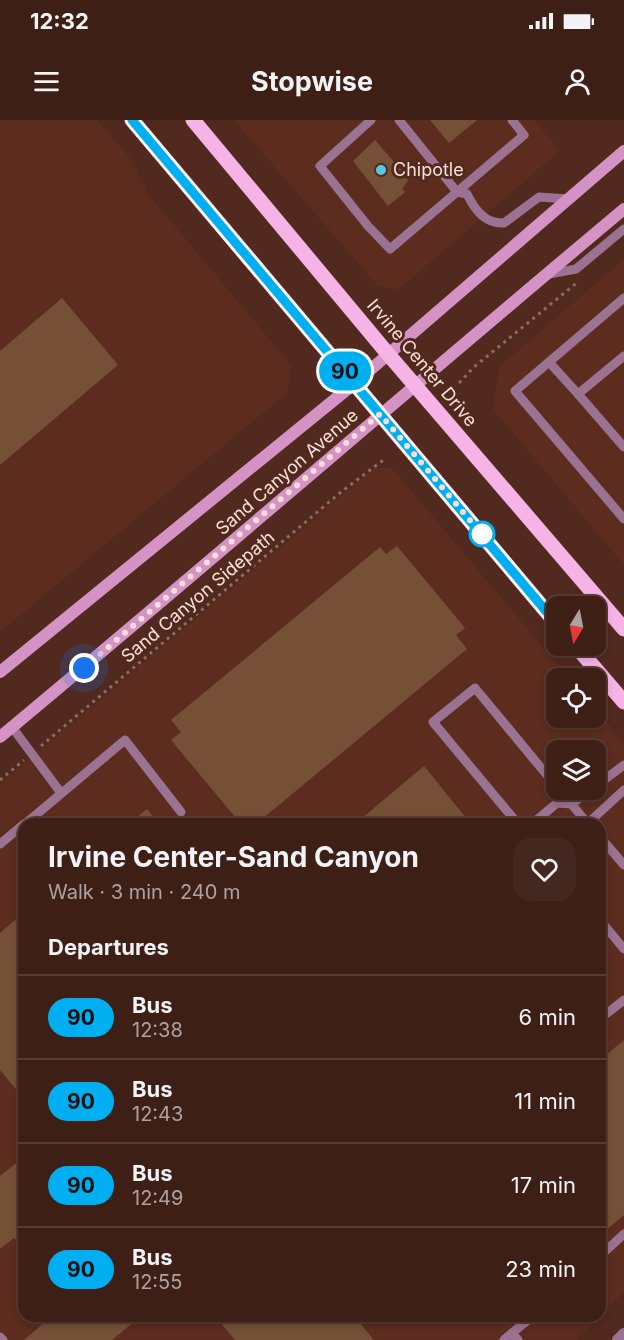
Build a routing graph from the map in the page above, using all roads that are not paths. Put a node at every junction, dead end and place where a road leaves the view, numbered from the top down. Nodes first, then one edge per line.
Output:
1 (132, 120) edge
2 (193, 120) edge
3 (371, 120) edge
4 (399, 120) edge
5 (512, 120) edge
6 (624, 151) edge
7 (457, 192) junction
8 (568, 199) junction
9 (624, 209) edge
10 (624, 229) edge
11 (546, 274) junction
12 (624, 298) edge
13 (388, 354) junction
14 (624, 356) edge
15 (549, 362) junction
16 (355, 383) junction
17 (415, 384) junction
18 (578, 394) junction
19 (380, 414) junction
20 (624, 447) edge
21 (624, 519) edge
22 (546, 611) edge
23 (624, 629) edge
24 (584, 656) edge
25 (0, 672) edge
26 (624, 702) edge
27 (12, 728) junction
28 (0, 737) edge
29 (624, 765) edge
30 (546, 774) edge
31 (606, 779) edge
32 (624, 790) edge
33 (61, 793) junction
34 (568, 800) edge
35 (578, 800) edge
36 (572, 804) junction
37 (181, 812) dead end
38 (31, 818) edge
39 (513, 818) edge
40 (539, 818) edge
41 (583, 818) edge
42 (593, 818) edge
43 (18, 829) edge
44 (0, 844) edge
45 (606, 844) edge
46 (624, 865) edge
47 (606, 927) edge
48 (624, 949) edge
49 (624, 1000) edge
50 (606, 1014) dead end
51 (624, 1234) edge
52 (606, 1250) edge
53 (528, 1322) edge
54 (624, 1334) edge
55 (515, 1337) edge
56 (504, 1340) edge
57 (618, 1340) edge

1 - 16 main road
2 - 13 main road, Irvine Center Drive
3 - 7 lane
4 - 7 lane
5 - 7 lane
6 - 8 main road, Sand Canyon Avenue
7 - 8 lane
8 - 13 main road, Sand Canyon Avenue
9 - 11 main road, Sand Canyon Avenue
10 - 11 lane
11 - 17 main road, Sand Canyon Avenue
12 - 15 lane
13 - 16 main road, Sand Canyon Avenue
13 - 17 main road, Irvine Center Drive
14 - 18 lane
15 - 18 lane
15 - 21 lane
16 - 19 main road
16 - 25 main road, Sand Canyon Avenue
17 - 19 main road, Sand Canyon Avenue
17 - 23 main road, Irvine Center Drive
18 - 20 lane
19 - 22 main road
19 - 27 main road, Sand Canyon Avenue
24 - 26 main road
27 - 28 main road, Sand Canyon Avenue
27 - 33 lane
29 - 31 lane
30 - 39 lane
32 - 42 lane
33 - 37 lane
33 - 38 lane
34 - 36 lane
35 - 36 lane
36 - 40 lane
36 - 41 lane
43 - 44 lane
45 - 46 lane
47 - 48 lane
49 - 50 lane
51 - 52 lane
53 - 55 lane
54 - 57 street
55 - 56 lane

